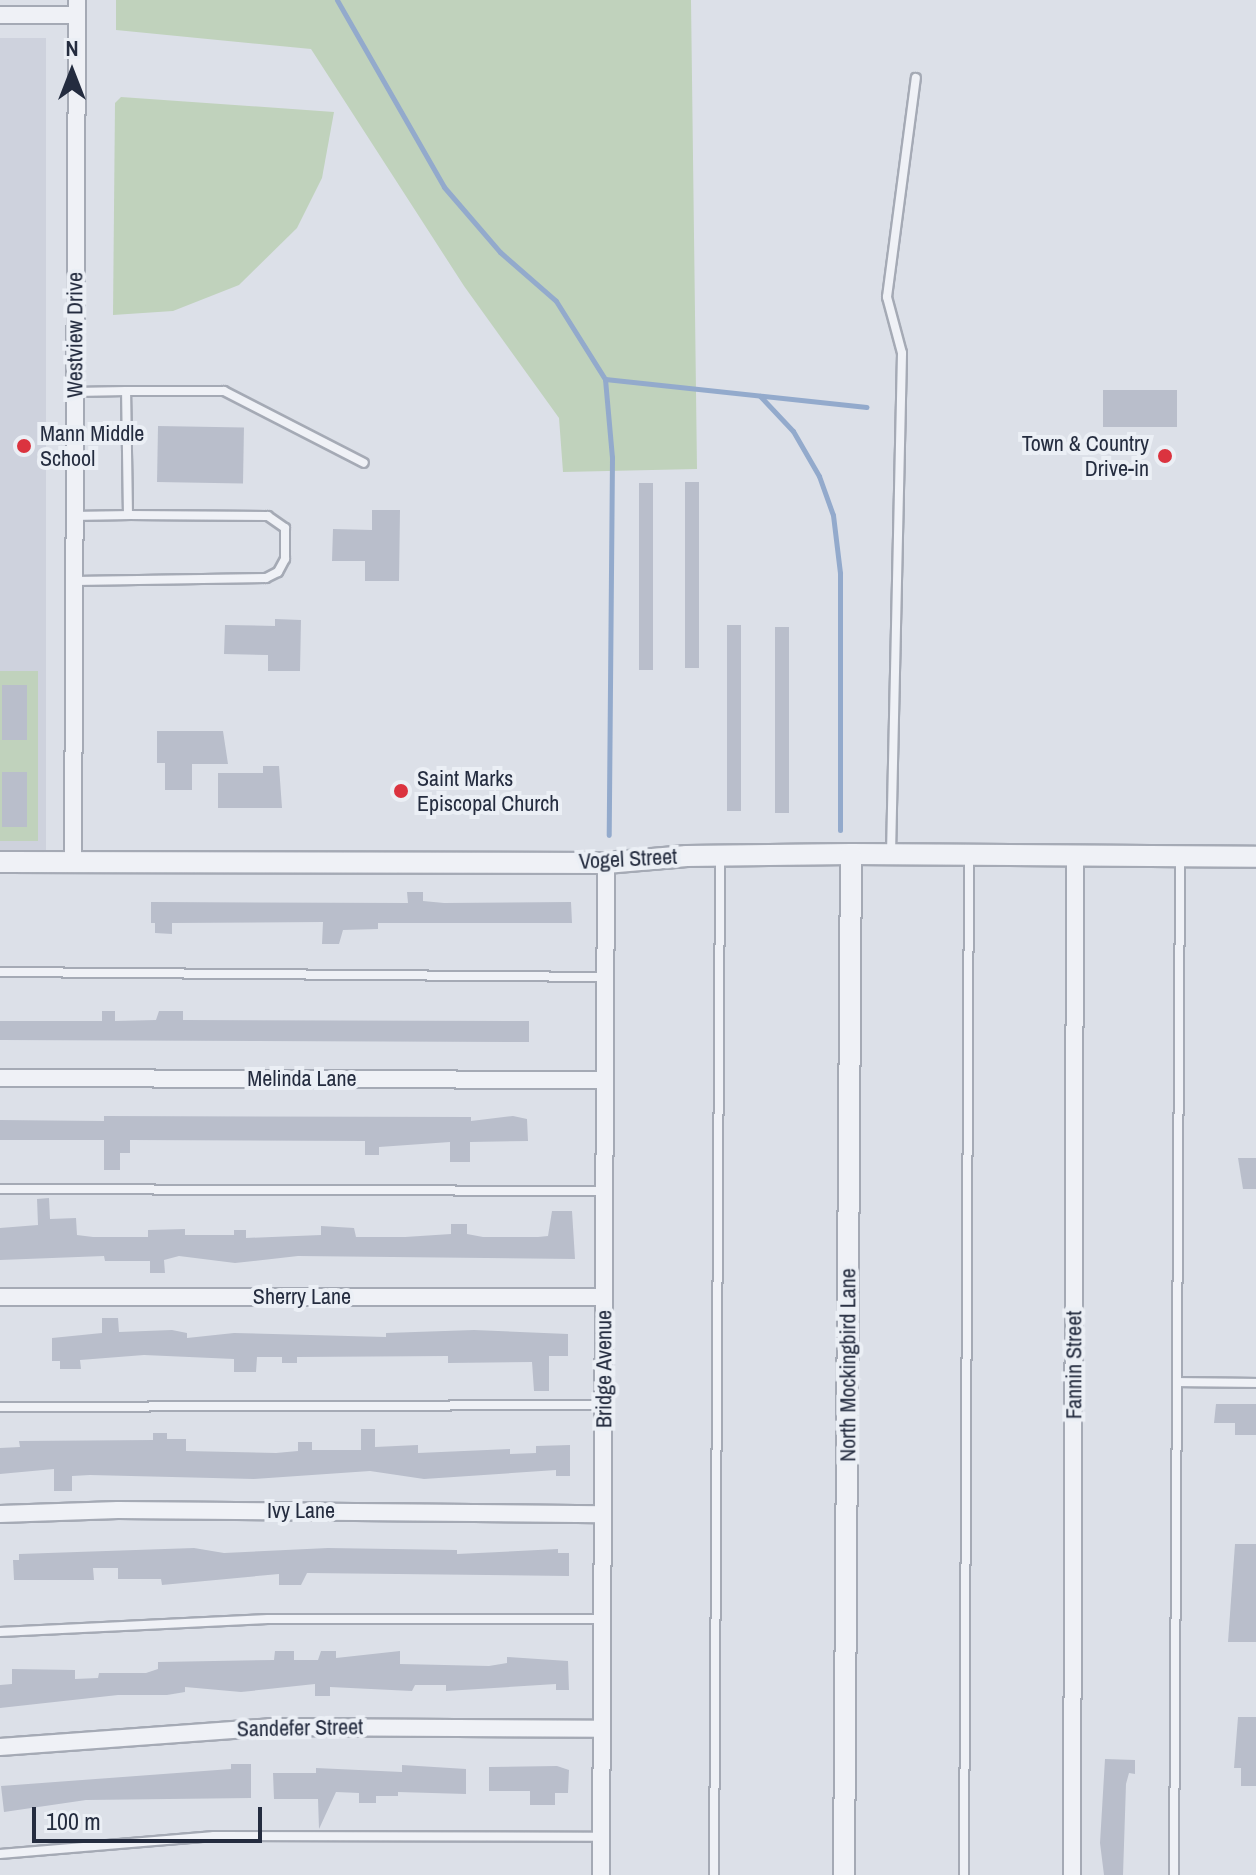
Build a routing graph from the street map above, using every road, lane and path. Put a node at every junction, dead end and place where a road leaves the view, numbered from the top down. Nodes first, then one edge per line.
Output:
1 (76, 7) edge
2 (0, 15) edge
3 (916, 78) dead end
4 (126, 391) junction
5 (75, 392) junction
6 (364, 463) dead end
7 (128, 515) junction
8 (75, 516) junction
9 (74, 581) junction
10 (851, 854) junction
11 (891, 854) junction
12 (720, 855) junction
13 (969, 855) junction
14 (1075, 856) junction
15 (1180, 856) junction
16 (1256, 857) edge
17 (0, 862) edge
18 (73, 862) junction
19 (606, 863) junction
20 (0, 972) edge
21 (605, 977) junction
22 (0, 1078) edge
23 (604, 1080) junction
24 (0, 1189) edge
25 (604, 1191) junction
26 (0, 1297) edge
27 (604, 1297) junction
28 (1178, 1382) junction
29 (1256, 1383) edge
30 (604, 1405) junction
31 (0, 1407) edge
32 (0, 1514) edge
33 (602, 1514) junction
34 (602, 1619) junction
35 (0, 1632) edge
36 (601, 1729) junction
37 (0, 1747) edge
38 (600, 1837) junction
39 (0, 1854) edge
40 (601, 1875) edge
41 (714, 1875) edge
42 (844, 1875) edge
43 (964, 1875) edge
44 (1072, 1875) edge
45 (1174, 1875) edge

1 - 2 street
1 - 5 street, Westview Drive
3 - 11 lane
4 - 5 lane
4 - 6 lane
4 - 7 lane
5 - 8 street, Westview Drive
7 - 8 lane
7 - 9 lane
8 - 9 street, Westview Drive
9 - 18 street, Westview Drive
10 - 11 street, Vogel Street
10 - 12 street, Vogel Street
10 - 42 street, North Mockingbird Lane
11 - 13 street, Vogel Street
12 - 19 street, Vogel Street
12 - 41 lane
13 - 14 street, Vogel Street
13 - 43 lane
14 - 15 street, Vogel Street
14 - 44 street, Fannin Street
15 - 16 street, Vogel Street
15 - 28 lane
17 - 18 street, Vogel Street
18 - 19 street, Vogel Street
19 - 21 street, Bridge Avenue
20 - 21 lane
21 - 23 street, Bridge Avenue
22 - 23 street, Melinda Lane
23 - 25 street, Bridge Avenue
24 - 25 lane
25 - 27 street, Bridge Avenue
26 - 27 street, Sherry Lane
27 - 30 street, Bridge Avenue
28 - 29 lane
28 - 45 lane
30 - 31 lane
30 - 33 street, Bridge Avenue
32 - 33 street, Ivy Lane
33 - 34 street, Bridge Avenue
34 - 35 lane
34 - 36 street, Bridge Avenue
36 - 37 street, Sandefer Street
36 - 38 street, Bridge Avenue
38 - 39 lane
38 - 40 street, Bridge Avenue

